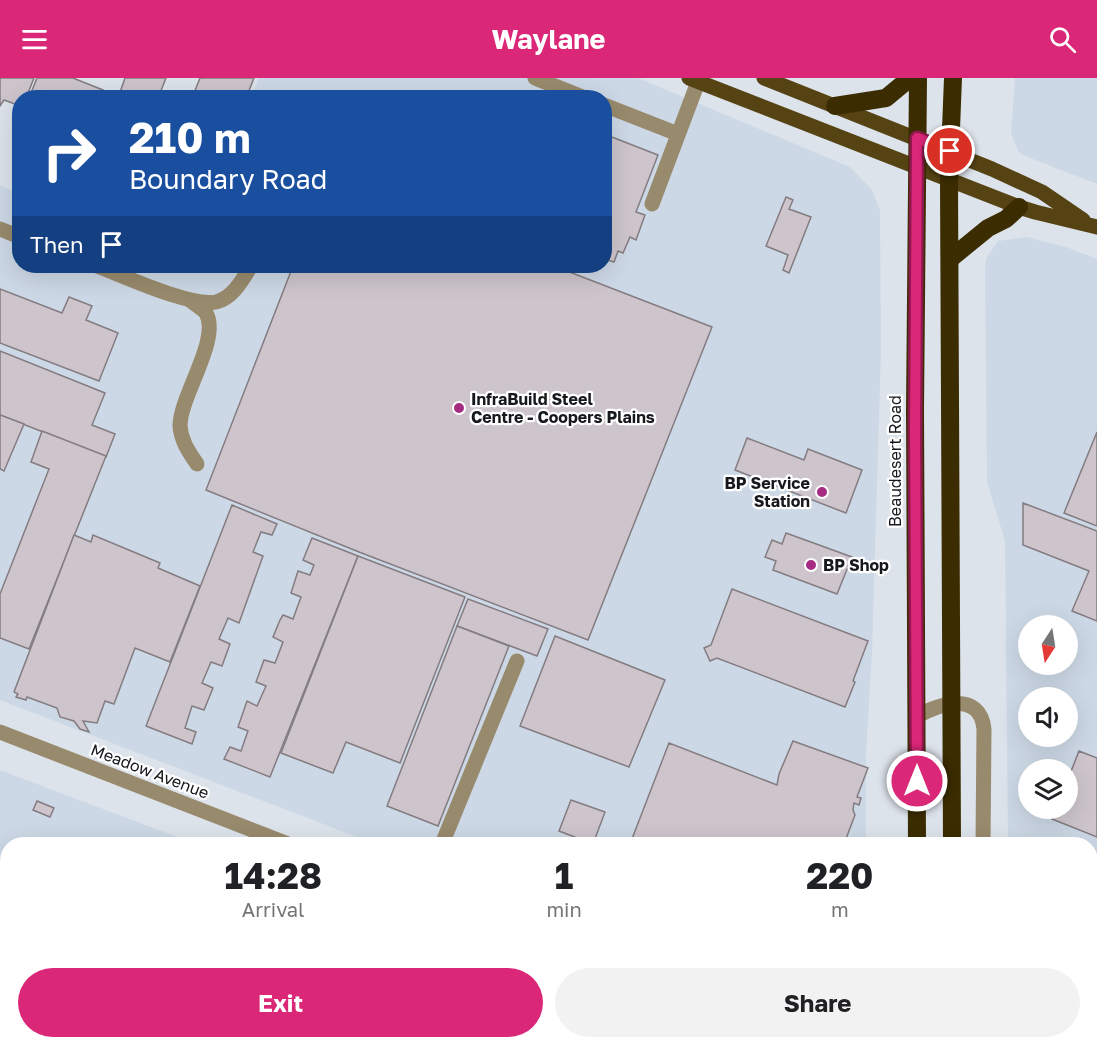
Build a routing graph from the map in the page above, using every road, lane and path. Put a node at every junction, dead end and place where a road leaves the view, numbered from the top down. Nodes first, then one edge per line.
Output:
1 (535, 78) edge
2 (764, 78) edge
3 (910, 78) edge
4 (918, 78) edge
5 (953, 78) edge
6 (694, 80) edge
7 (565, 90) edge
8 (835, 106) junction
9 (612, 108) edge
10 (678, 134) junction
11 (917, 138) junction
12 (950, 151) junction
13 (916, 167) junction
14 (949, 180) junction
15 (651, 204) dead end
16 (1019, 207) junction
17 (1094, 226) edge
18 (950, 259) junction
19 (116, 273) edge
20 (247, 273) edge
21 (191, 301) junction
22 (197, 464) dead end
23 (517, 661) dead end
24 (951, 704) junction
25 (916, 717) junction
26 (0, 732) edge
27 (270, 837) edge
28 (445, 837) edge
29 (917, 837) edge
30 (952, 837) edge
31 (983, 837) edge

1 - 7 street
2 - 8 main road
3 - 8 highway
4 - 11 highway, Beaudesert Road
5 - 12 highway
6 - 10 street
6 - 13 main road
8 - 11 main road
9 - 10 street
10 - 15 street
11 - 12 main road
11 - 13 highway, Beaudesert Road
12 - 14 highway
12 - 17 main road
13 - 14 main road
13 - 25 highway, Beaudesert Road
14 - 16 main road
14 - 18 highway
16 - 17 main road
16 - 18 highway
18 - 24 highway
19 - 21 street
20 - 21 street
21 - 22 street
23 - 28 street
24 - 25 street
24 - 30 highway
24 - 31 street
25 - 29 highway, Beaudesert Road
26 - 27 street, Meadow Avenue

